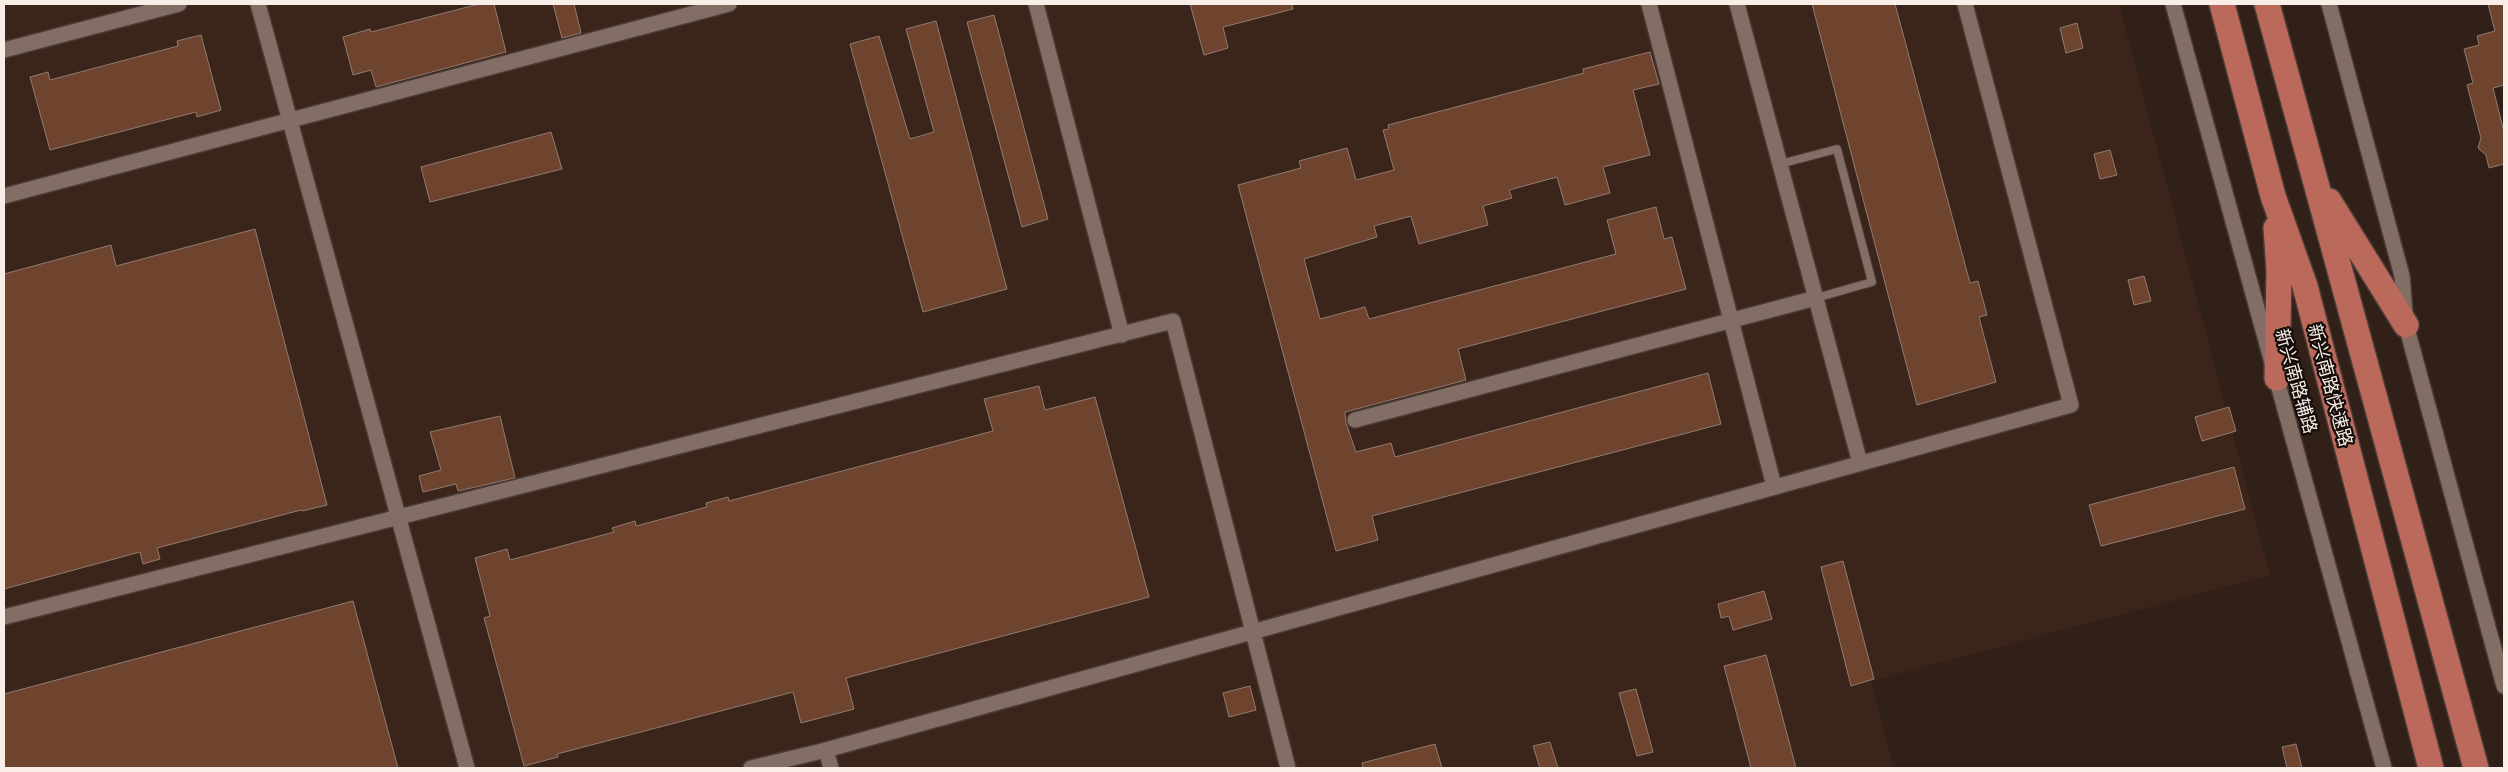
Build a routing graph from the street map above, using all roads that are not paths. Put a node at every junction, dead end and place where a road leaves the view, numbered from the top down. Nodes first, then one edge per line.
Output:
1 (179, 4) edge
2 (258, 4) edge
3 (729, 4) edge
4 (1036, 4) edge
5 (1649, 4) edge
6 (1737, 4) edge
7 (1965, 4) edge
8 (2172, 4) edge
9 (2222, 4) edge
10 (2267, 4) edge
11 (2329, 4) edge
12 (4, 50) edge
13 (290, 121) junction
14 (1780, 164) junction
15 (2314, 177) junction
16 (4, 196) edge
17 (2273, 196) junction
18 (1816, 298) junction
19 (1731, 320) junction
20 (2406, 325) junction
21 (1122, 335) junction
22 (2276, 378) junction
23 (1355, 420) dead end
24 (1860, 463) junction
25 (1774, 486) junction
26 (397, 516) junction
27 (4, 616) edge
28 (1253, 630) junction
29 (2504, 686) edge
30 (826, 750) junction
31 (467, 768) edge
32 (751, 768) edge
33 (831, 768) edge
34 (1288, 768) edge
35 (2384, 768) edge
36 (2431, 768) edge
37 (2476, 768) edge

1 - 12 street
2 - 13 street
3 - 13 street
4 - 21 street
5 - 19 street
6 - 14 street
7 - 24 street
8 - 22 street, 新兴南路辅路
9 - 17 main road, 新兴南路快速路
10 - 15 main road
11 - 20 street
13 - 16 street
13 - 26 street
14 - 18 street
14 - 18 lane
15 - 20 main road
15 - 37 main road
17 - 22 main road
17 - 36 main road, 新兴南路快速路
18 - 19 street
18 - 24 street
19 - 23 street
19 - 25 street
20 - 29 street
21 - 26 street
21 - 28 street
22 - 35 street, 新兴南路辅路
24 - 25 street
25 - 28 street
26 - 27 street
26 - 31 street
28 - 30 street
28 - 34 street
30 - 32 street
30 - 33 street

